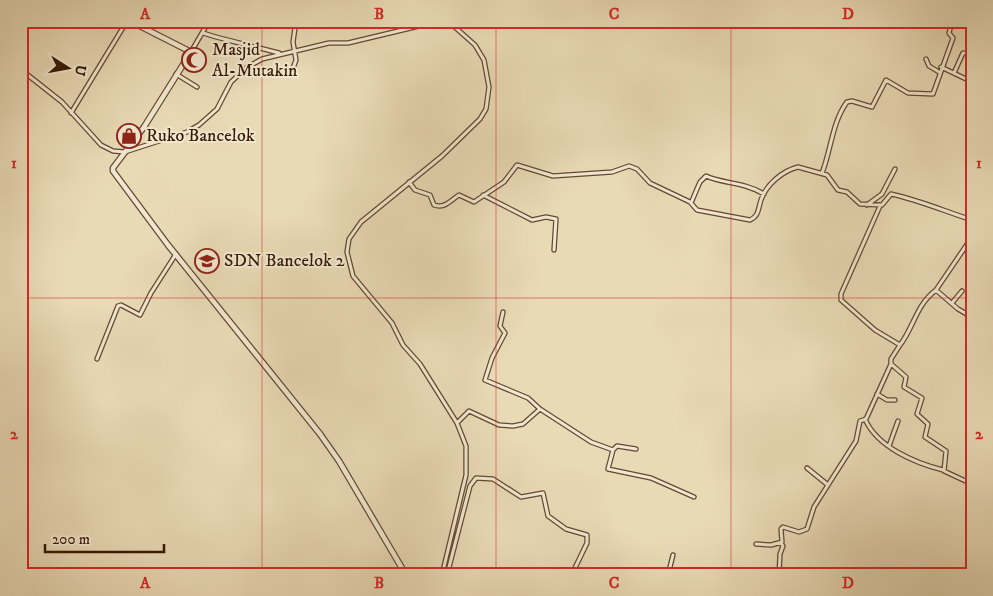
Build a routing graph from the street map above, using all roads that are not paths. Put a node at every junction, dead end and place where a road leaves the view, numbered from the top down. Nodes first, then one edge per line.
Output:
1 (128, 21) edge
2 (209, 21) edge
3 (296, 21) edge
4 (440, 21) edge
5 (448, 21) edge
6 (952, 21) edge
7 (202, 33) junction
8 (294, 51) junction
9 (190, 52) junction
10 (972, 53) edge
11 (281, 54) junction
12 (926, 59) dead end
13 (941, 67) junction
14 (292, 71) dead end
15 (24, 72) dead end
16 (939, 72) junction
17 (954, 73) junction
18 (175, 74) junction
19 (966, 79) dead end
20 (197, 87) dead end
21 (71, 113) junction
22 (125, 152) junction
23 (895, 170) dead end
24 (822, 173) junction
25 (410, 184) junction
26 (764, 194) junction
27 (483, 195) junction
28 (691, 202) junction
29 (866, 205) junction
30 (880, 206) junction
31 (972, 220) edge
32 (972, 237) edge
33 (554, 250) dead end
34 (176, 254) junction
35 (936, 290) junction
36 (962, 291) dead end
37 (952, 303) junction
38 (972, 308) edge
39 (503, 312) dead end
40 (967, 314) junction
41 (972, 316) edge
42 (900, 345) junction
43 (97, 359) dead end
44 (891, 364) junction
45 (877, 394) junction
46 (895, 400) dead end
47 (540, 410) junction
48 (865, 419) junction
49 (898, 421) dead end
50 (458, 422) junction
51 (889, 446) junction
52 (636, 449) dead end
53 (613, 450) junction
54 (807, 468) dead end
55 (944, 470) junction
56 (828, 484) junction
57 (972, 484) edge
58 (694, 497) dead end
59 (781, 543) junction
60 (756, 544) dead end
61 (673, 555) dead end
62 (574, 570) dead end
63 (406, 575) edge
64 (442, 575) edge
65 (447, 575) edge
66 (668, 575) edge
67 (779, 575) edge

1 - 9 street
1 - 21 street
2 - 7 street
3 - 8 street
4 - 8 street
5 - 25 street
6 - 13 street
7 - 9 street
7 - 11 street
8 - 11 street
8 - 14 street
9 - 18 street
10 - 17 street
11 - 22 street
12 - 16 street
13 - 16 street
13 - 17 street
15 - 21 street
16 - 24 street
17 - 19 street
18 - 20 street
18 - 22 street
21 - 22 street
22 - 34 street
23 - 29 street
24 - 26 street
24 - 29 street
25 - 27 street
25 - 50 street
26 - 28 street
26 - 28 street
27 - 28 street
27 - 33 street
29 - 30 street
30 - 31 street
30 - 42 street
32 - 35 street
34 - 43 street
34 - 63 street
35 - 37 street
35 - 42 street
36 - 37 street
37 - 40 street
38 - 40 street
39 - 47 street
40 - 41 street
42 - 44 street
44 - 45 street
44 - 55 street
45 - 46 street
45 - 48 street
47 - 50 street
47 - 53 street
48 - 51 street
48 - 56 street
49 - 51 street
50 - 64 street
51 - 55 street
52 - 53 street
53 - 58 street
54 - 56 street
55 - 57 street
56 - 59 street
59 - 60 street
59 - 67 street
61 - 66 street
62 - 65 street

